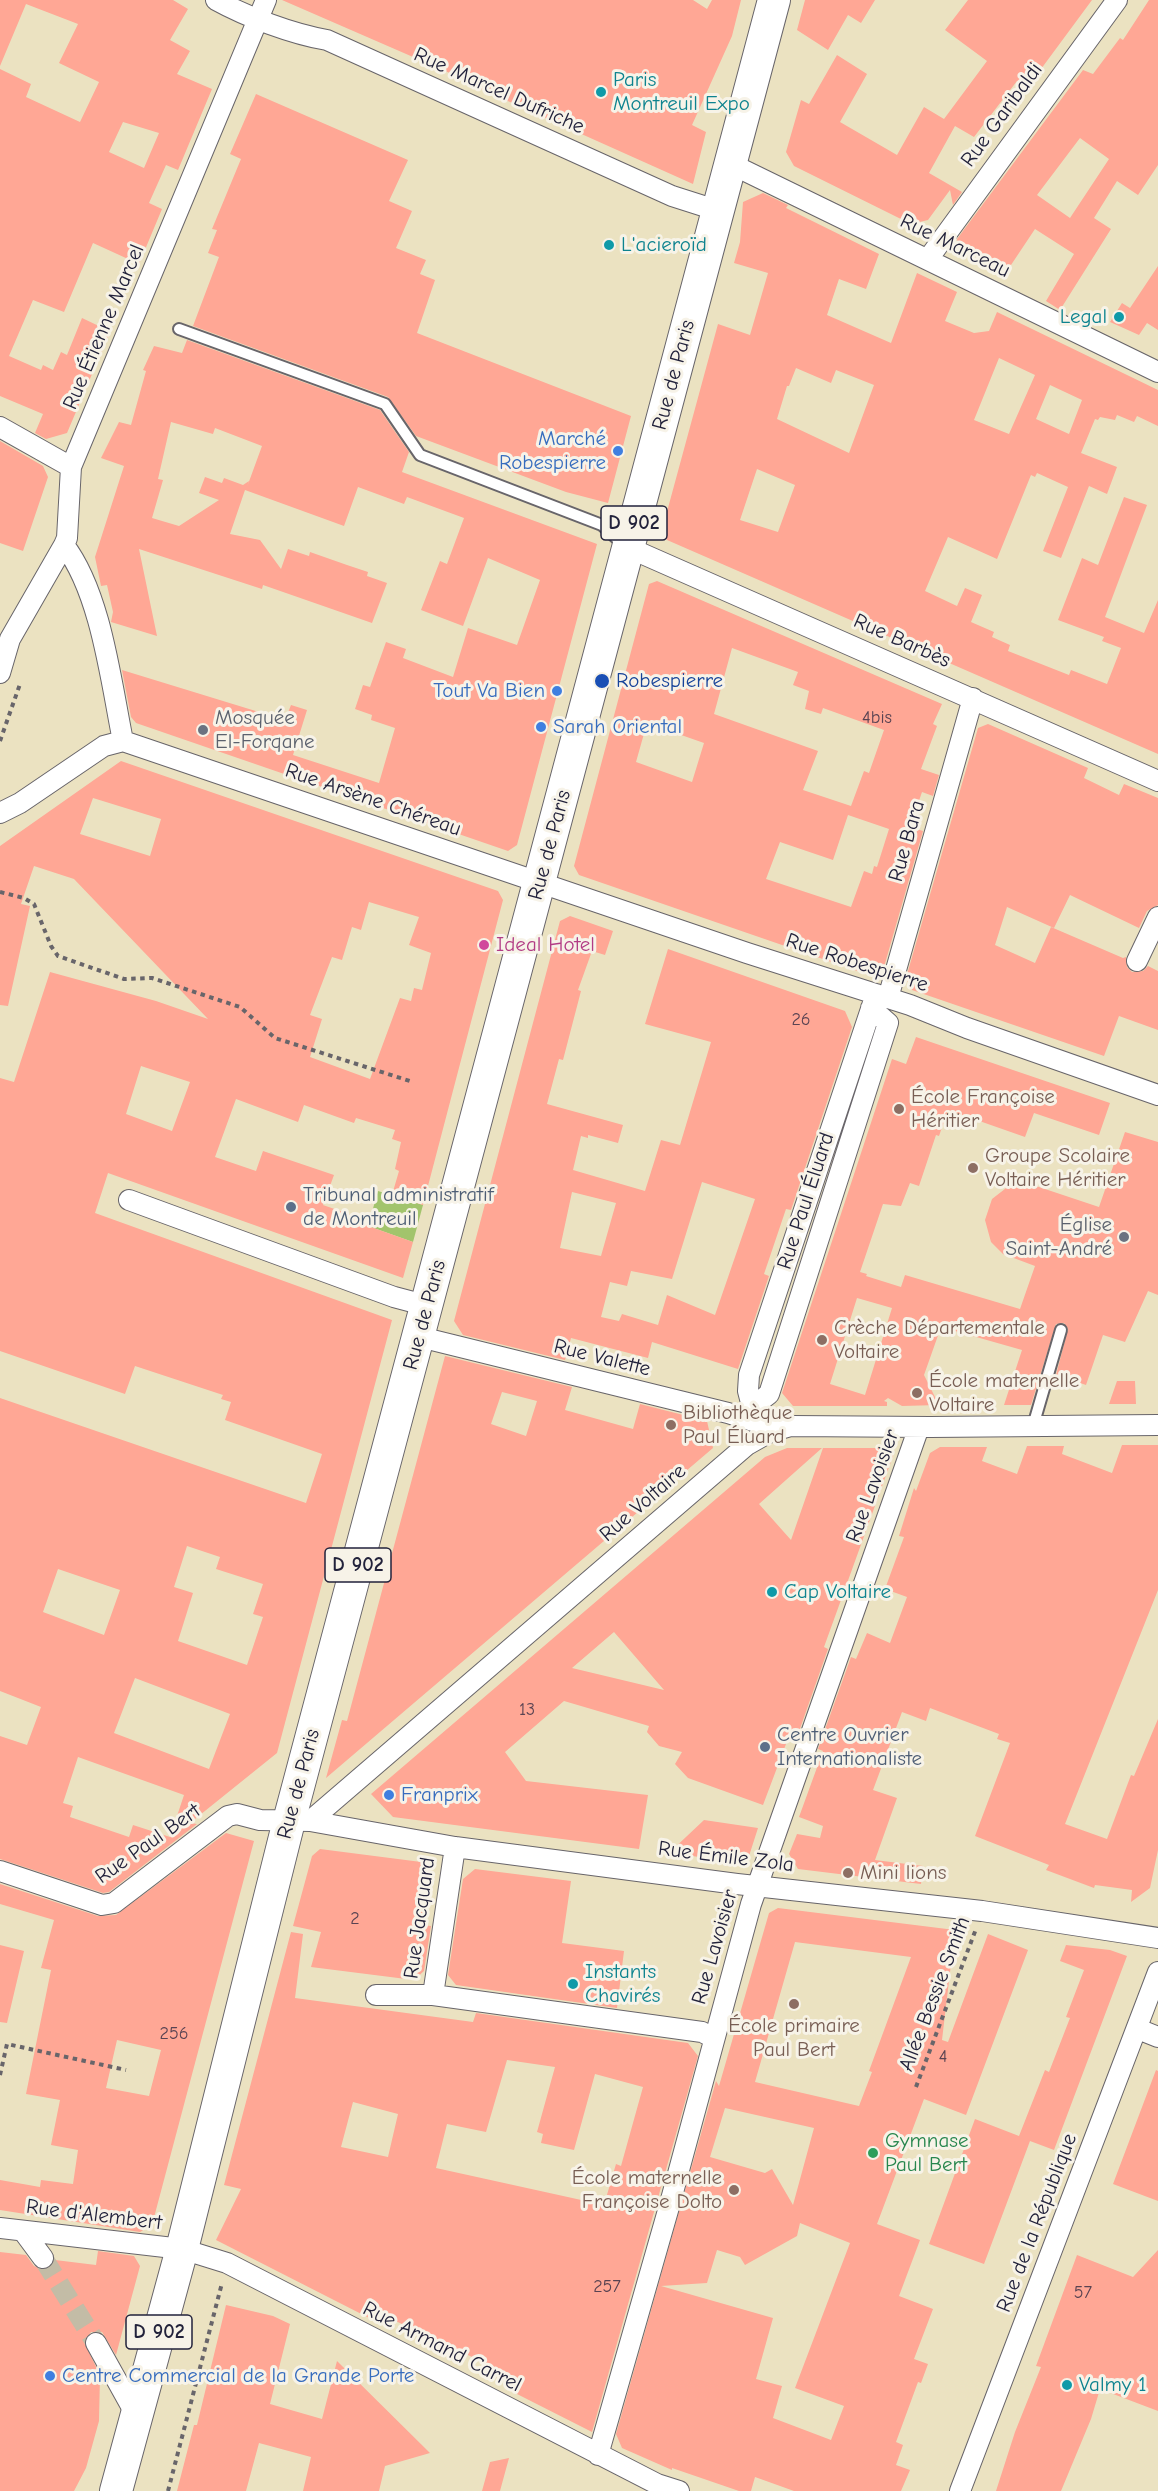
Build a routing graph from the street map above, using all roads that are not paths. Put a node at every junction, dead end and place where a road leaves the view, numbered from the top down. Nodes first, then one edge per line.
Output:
1 (216, 0) edge
2 (266, 0) edge
3 (774, 0) edge
4 (1117, 0) edge
5 (258, 19) junction
6 (731, 164) junction
7 (719, 211) junction
8 (928, 259) junction
9 (179, 329) dead end
10 (1158, 372) edge
11 (0, 427) edge
12 (71, 467) junction
13 (64, 545) junction
14 (627, 547) junction
15 (0, 673) edge
16 (973, 698) junction
17 (123, 741) junction
18 (1158, 780) edge
19 (0, 813) edge
20 (540, 882) junction
21 (1158, 917) edge
22 (1137, 961) dead end
23 (878, 1000) junction
24 (1158, 1095) edge
25 (129, 1200) dead end
26 (428, 1306) junction
27 (1061, 1330) dead end
28 (420, 1337) junction
29 (759, 1420) junction
30 (1158, 1425) edge
31 (1033, 1426) junction
32 (919, 1427) junction
33 (299, 1821) junction
34 (454, 1847) junction
35 (0, 1871) edge
36 (757, 1885) junction
37 (1158, 1938) edge
38 (1158, 1972) edge
39 (376, 1995) dead end
40 (433, 1995) junction
41 (1138, 2029) junction
42 (1158, 2037) edge
43 (714, 2038) junction
44 (0, 2228) edge
45 (23, 2231) junction
46 (182, 2249) junction
47 (43, 2258) tunnel mouth
48 (96, 2343) tunnel mouth
49 (136, 2415) junction
50 (598, 2455) junction
51 (116, 2491) edge
52 (679, 2491) edge
53 (960, 2491) edge

1 - 5 street, Rue Marcel Dufriche
2 - 5 street, Rue Étienne Marcel
3 - 6 main road, Rue de Paris / D 902
4 - 8 street, Rue Garibaldi
5 - 7 street, Rue Marcel Dufriche
5 - 12 street, Rue Étienne Marcel
6 - 7 main road, Rue de Paris / D 902
6 - 8 street, Rue Marceau
7 - 14 main road, Rue de Paris / D 902
8 - 10 street, Rue Marceau
9 - 14 lane
11 - 12 street
12 - 13 street, Rue Étienne Marcel
13 - 15 street, Rue Étienne Marcel
13 - 17 street
14 - 16 street, Rue Barbès
14 - 20 main road, Rue de Paris / D 902
16 - 18 street, Rue Barbès
16 - 23 street, Rue Bara
17 - 19 street
17 - 20 street, Rue Arsène Chéreau
20 - 23 street, Rue Robespierre
20 - 26 main road, Rue de Paris / D 902
21 - 22 street
23 - 24 street, Rue Robespierre
23 - 29 street, Rue Paul Éluard
25 - 26 street
26 - 28 main road, Rue de Paris / D 902
27 - 31 lane
28 - 29 street, Rue Valette
28 - 33 main road, Rue de Paris / D 902
29 - 32 street, Rue Voltaire
29 - 33 street, Rue Voltaire
30 - 31 street, Rue Voltaire
31 - 32 street, Rue Voltaire
32 - 36 street, Rue Lavoisier
33 - 34 street, Rue Émile Zola
33 - 35 street, Rue Paul Bert
33 - 46 main road, Rue de Paris / D 902
34 - 36 street, Rue Émile Zola
34 - 40 street, Rue Jacquard
36 - 37 street, Rue Émile Zola
36 - 43 street, Rue Lavoisier
38 - 41 street, Rue de la République
39 - 40 street
40 - 43 street
41 - 42 street
41 - 53 street, Rue de la République
43 - 50 street, Rue Lavoisier
44 - 45 street, Rue d'Alembert
45 - 46 street, Rue d'Alembert
45 - 47 street
46 - 49 main road, Rue de Paris / D 902
46 - 50 street, Rue Armand Carrel
48 - 49 street
49 - 51 main road, Rue de Paris / D 902
50 - 52 street, Rue Armand Carrel

